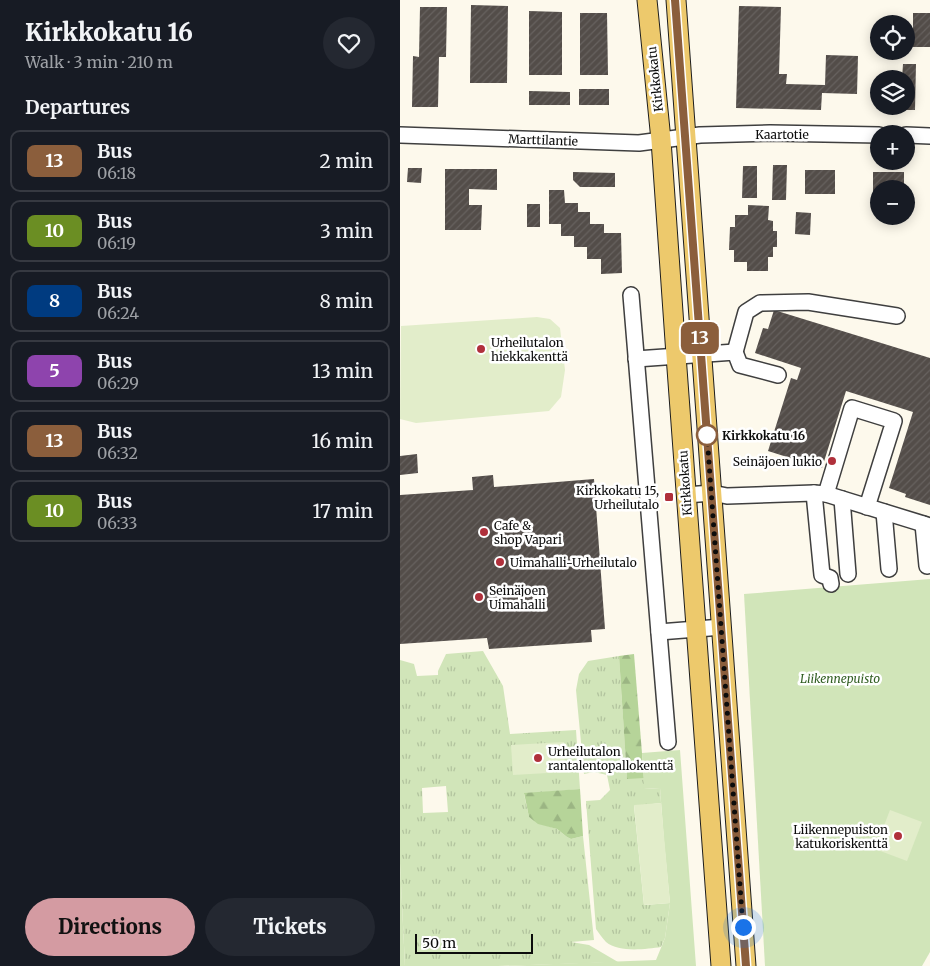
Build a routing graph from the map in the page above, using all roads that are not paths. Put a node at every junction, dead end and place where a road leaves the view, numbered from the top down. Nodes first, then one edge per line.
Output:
1 (647, 0) edge
2 (676, 0) edge
3 (400, 135) edge
4 (870, 135) edge
5 (915, 135) edge
6 (686, 136) junction
7 (930, 136) edge
8 (662, 140) junction
9 (630, 295) dead end
10 (897, 316) dead end
11 (735, 352) junction
12 (701, 354) junction
13 (676, 356) junction
14 (636, 359) junction
15 (778, 375) dead end
16 (712, 493) junction
17 (820, 493) junction
18 (686, 494) junction
19 (842, 499) junction
20 (867, 507) junction
21 (884, 512) junction
22 (927, 525) edge
23 (927, 566) dead end
24 (889, 568) dead end
25 (848, 574) dead end
26 (831, 584) dead end
27 (722, 628) junction
28 (697, 630) junction
29 (659, 632) junction
30 (668, 742) dead end
31 (721, 966) edge
32 (746, 966) edge

1 - 8 main road, Kirkkokatu
2 - 6 main road, Kirkkokatu
3 - 8 street, Marttilantie
4 - 6 street, Kaartotie
5 - 7 street
6 - 8 street, Marttilantie
6 - 12 main road, Kirkkokatu
8 - 13 main road, Kirkkokatu
9 - 14 street
10 - 11 street
11 - 12 street
11 - 15 street
12 - 13 street
12 - 16 main road, Kirkkokatu
13 - 14 street
13 - 18 main road, Kirkkokatu
14 - 29 street
16 - 17 street
16 - 18 street
16 - 27 main road, Kirkkokatu
17 - 19 street
17 - 20 street
17 - 26 street
18 - 28 main road, Kirkkokatu
19 - 20 street
19 - 25 street
20 - 21 street
21 - 22 street
21 - 24 street
22 - 23 street
27 - 28 street
27 - 32 main road, Kirkkokatu
28 - 29 street
28 - 31 main road, Kirkkokatu
29 - 30 street

